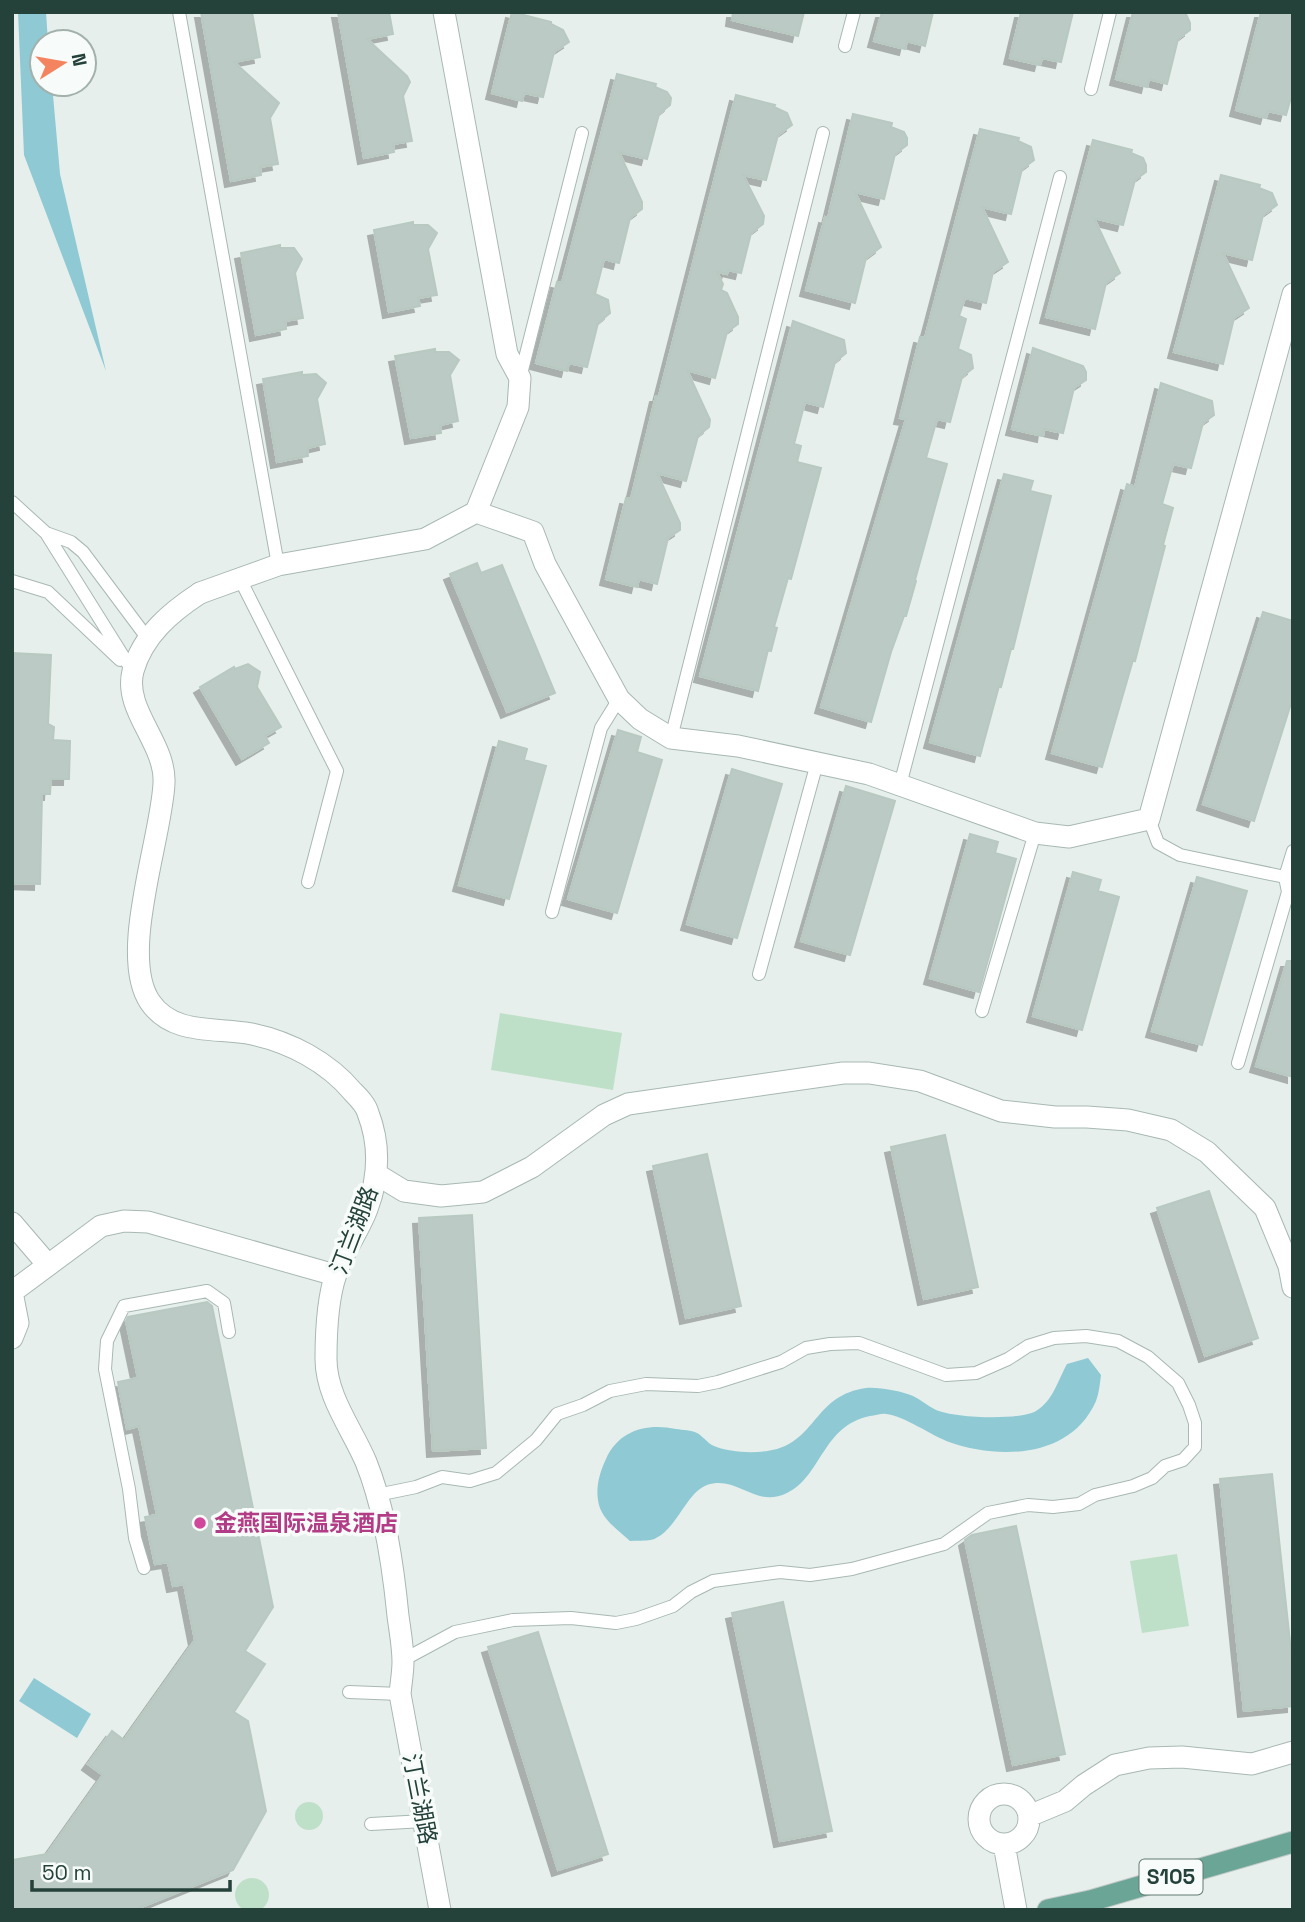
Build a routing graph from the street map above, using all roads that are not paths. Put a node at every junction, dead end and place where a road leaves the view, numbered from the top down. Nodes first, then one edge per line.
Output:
1 (179, 12) edge
2 (444, 12) edge
3 (854, 12) edge
4 (1110, 12) edge
5 (845, 46) dead end
6 (1091, 89) dead end
7 (582, 133) dead end
8 (823, 133) dead end
9 (1060, 177) dead end
10 (1293, 294) edge
11 (520, 378) junction
12 (12, 502) edge
13 (476, 512) junction
14 (46, 533) junction
15 (278, 565) junction
16 (240, 579) junction
17 (12, 581) edge
18 (148, 639) junction
19 (133, 673) junction
20 (619, 699) junction
21 (671, 738) junction
22 (817, 762) junction
23 (900, 785) junction
24 (1149, 819) junction
25 (1035, 833) junction
26 (1293, 851) edge
27 (1285, 877) junction
28 (308, 882) dead end
29 (552, 912) dead end
30 (759, 974) dead end
31 (982, 1011) dead end
32 (1238, 1063) dead end
33 (376, 1174) junction
34 (12, 1223) edge
35 (48, 1265) junction
36 (335, 1275) junction
37 (1293, 1287) edge
38 (12, 1292) edge
39 (229, 1332) dead end
40 (12, 1338) edge
41 (377, 1495) junction
42 (144, 1568) dead end
43 (403, 1660) junction
44 (349, 1692) dead end
45 (400, 1694) junction
46 (1293, 1752) edge
47 (1030, 1816) junction
48 (424, 1821) junction
49 (371, 1824) dead end
50 (1293, 1842) edge
51 (1004, 1844) junction
52 (440, 1910) edge
53 (1016, 1910) edge
54 (1048, 1910) edge

1 - 15 lane
2 - 11 street
3 - 5 lane
4 - 6 lane
7 - 11 lane
8 - 21 lane
9 - 23 lane
10 - 24 street
11 - 13 street
12 - 14 lane
13 - 15 street, 汀兰湖路
13 - 20 street
14 - 18 lane
14 - 19 lane
15 - 16 street, 汀兰湖路
16 - 18 street, 汀兰湖路
16 - 28 lane
17 - 19 lane
18 - 19 street, 汀兰湖路
19 - 33 street, 汀兰湖路
20 - 21 street
20 - 29 lane
21 - 22 street
22 - 23 street
22 - 30 lane
23 - 25 street
24 - 25 street
24 - 27 lane
25 - 31 lane
26 - 27 lane
27 - 32 lane
33 - 36 street, 汀兰湖路
33 - 37 street
34 - 35 street
35 - 36 street
35 - 38 street
36 - 41 street, 汀兰湖路
38 - 40 street
39 - 42 lane
41 - 43 street, 汀兰湖路
41 - 43 lane
43 - 45 street, 汀兰湖路
44 - 45 lane
45 - 48 street, 汀兰湖路
46 - 47 street
47 - 51 street
47 - 51 street
48 - 49 lane
48 - 52 street, 汀兰湖路
50 - 54 main road, S105
51 - 53 street

